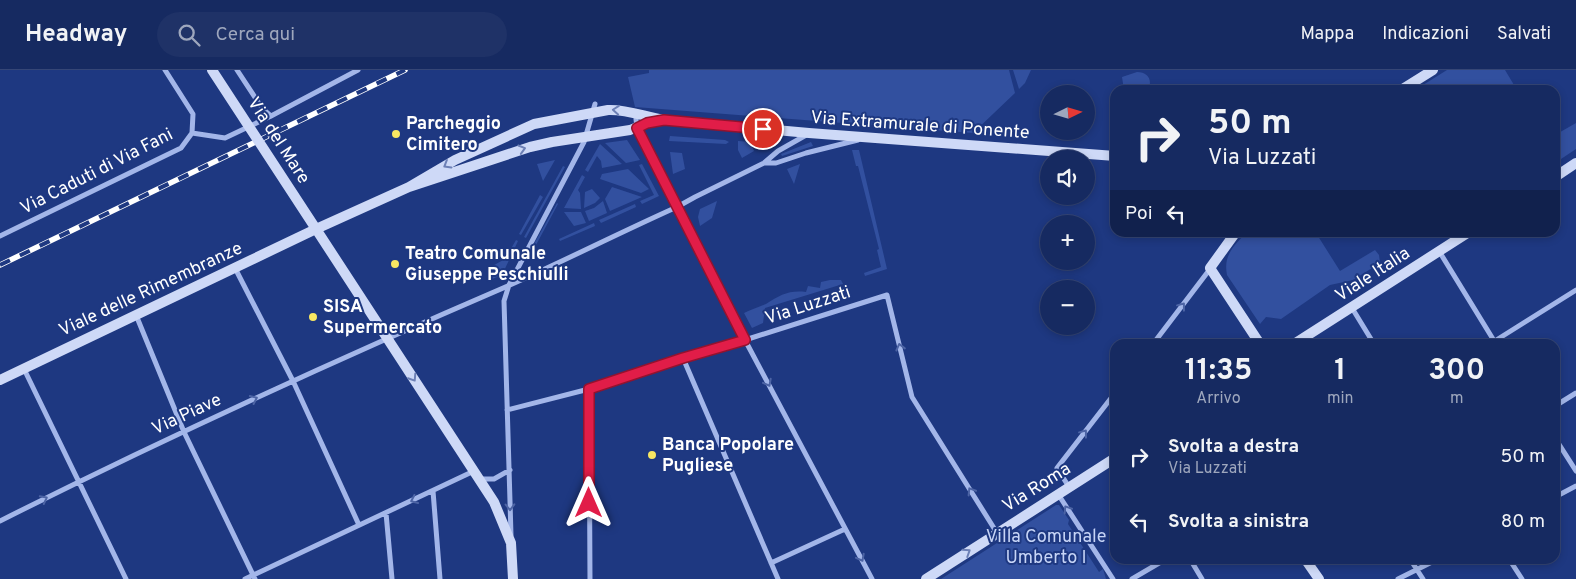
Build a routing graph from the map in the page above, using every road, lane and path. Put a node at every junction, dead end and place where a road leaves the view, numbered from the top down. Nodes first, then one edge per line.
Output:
1 (165, 70) edge
2 (212, 70) edge
3 (238, 70) edge
4 (358, 70) edge
5 (1433, 70) edge
6 (1409, 85) edge
7 (593, 108) junction
8 (638, 115) junction
9 (271, 116) junction
10 (664, 120) junction
11 (637, 128) junction
12 (809, 133) junction
13 (192, 134) junction
14 (826, 134) junction
15 (585, 137) junction
16 (868, 138) junction
17 (816, 150) junction
18 (1110, 156) edge
19 (764, 163) junction
20 (1576, 163) edge
21 (1560, 174) edge
22 (409, 187) junction
23 (677, 207) junction
24 (316, 229) junction
25 (0, 236) edge
26 (1232, 237) edge
27 (1460, 237) edge
28 (1439, 251) junction
29 (235, 268) junction
30 (1210, 268) junction
31 (508, 285) junction
32 (1576, 290) edge
33 (1352, 308) junction
34 (136, 316) junction
35 (387, 337) junction
36 (1157, 339) edge
37 (1257, 339) edge
38 (1302, 339) edge
39 (1371, 339) edge
40 (1492, 339) edge
41 (1500, 339) edge
42 (745, 340) junction
43 (683, 358) junction
44 (23, 369) junction
45 (0, 380) edge
46 (293, 381) junction
47 (589, 389) junction
48 (1576, 393) edge
49 (1110, 400) edge
50 (1560, 403) edge
51 (507, 410) junction
52 (184, 432) junction
53 (1560, 446) edge
54 (1110, 461) edge
55 (510, 470) junction
56 (1576, 471) edge
57 (476, 475) junction
58 (78, 482) junction
59 (1576, 486) edge
60 (1069, 487) junction
61 (433, 491) junction
62 (1058, 494) junction
63 (1560, 494) edge
64 (386, 513) junction
65 (0, 521) edge
66 (359, 525) junction
67 (846, 529) junction
68 (997, 532) junction
69 (511, 543) junction
70 (771, 563) junction
71 (1158, 564) edge
72 (1193, 564) edge
73 (1308, 564) edge
74 (1414, 564) edge
75 (1428, 564) edge
76 (1512, 564) edge
77 (1417, 569) junction
78 (254, 577) edge
79 (126, 579) edge
80 (245, 579) edge
81 (392, 579) edge
82 (440, 579) edge
83 (513, 579) edge
84 (590, 579) edge
85 (778, 579) edge
86 (872, 579) edge
87 (927, 579) edge
88 (1113, 579) edge
89 (1132, 579) edge
90 (1202, 579) edge
91 (1319, 579) edge
92 (1398, 579) edge
93 (1423, 579) edge
94 (1522, 579) edge

1 - 13 street, Via Caduti di Via Fani
2 - 24 main road, Via del Mare, bridge
3 - 9 street
4 - 9 street
5 - 6 main road
8 -> 7 main road, Via Extramurale di Ponente
7 - 15 street
7 -> 22 main road, Via Extramurale di Ponente
8 - 10 main road, Via Extramurale di Ponente
8 - 11 street
9 - 13 street
10 - 11 main road, Via Extramurale di Ponente
10 - 12 main road, Via Extramurale di Ponente
11 - 15 main road, Via Extramurale di Ponente
11 - 23 street
12 - 14 main road, Via Extramurale di Ponente
12 - 19 street
13 - 25 street, Via Caduti di Via Fani
14 - 16 main road, Via Extramurale di Ponente
14 - 17 street
22 -> 15 main road, Via Extramurale di Ponente
15 - 31 street
16 - 17 street
16 - 18 main road, Via Extramurale di Ponente
17 - 19 street
19 - 23 street, Via Piave
20 - 21 main road
22 - 24 main road, Via Extramurale di Ponente
23 - 31 street, Via Piave
23 - 42 street
24 - 29 main road, Viale delle Rimembranze
24 - 35 main road, Via del Mare
26 - 30 main road
27 - 28 main road, Viale Italia
28 - 33 main road, Viale Italia
28 - 40 street
29 - 34 main road, Viale delle Rimembranze
29 - 46 street
36 -> 30 street
30 - 37 main road
31 - 35 street, Via Piave
31 - 51 street
32 - 41 street
33 - 38 main road, Viale Italia
33 - 39 street
34 - 44 main road, Viale delle Rimembranze
34 - 52 street
35 - 46 street, Via Piave
35 -> 57 main road, Via del Mare
42 - 43 street, Via Luzzati
42 -> 67 street
68 -> 42 street, Via Luzzati
43 - 47 street, Via Luzzati
43 - 70 street
44 - 45 main road, Viale delle Rimembranze
44 - 58 street
52 -> 46 street, Via Piave
46 - 66 street
47 - 51 street, Via Luzzati
47 - 84 street
48 - 50 street
60 -> 49 street
51 - 55 street
52 - 58 street, Via Piave
52 - 78 street
53 - 56 street
54 - 60 main road, Via Roma
55 - 57 street
55 -> 69 street
57 - 61 street
57 - 69 main road, Via del Mare
65 -> 58 street, Via Piave
58 - 79 street
59 - 63 street
60 - 62 main road, Via Roma
61 -> 64 street
61 - 82 street
62 - 68 main road, Via Roma
88 -> 62 street
64 - 66 street
64 - 81 street
66 - 78 street
67 - 70 street
67 -> 86 street
87 -> 68 main road, Via Roma
69 - 83 main road, Via del Mare
70 - 85 street
71 - 89 street
72 - 90 street
73 - 91 main road
74 - 77 street
75 - 77 street
76 - 94 street
77 - 92 street
77 - 93 street
78 - 80 street

